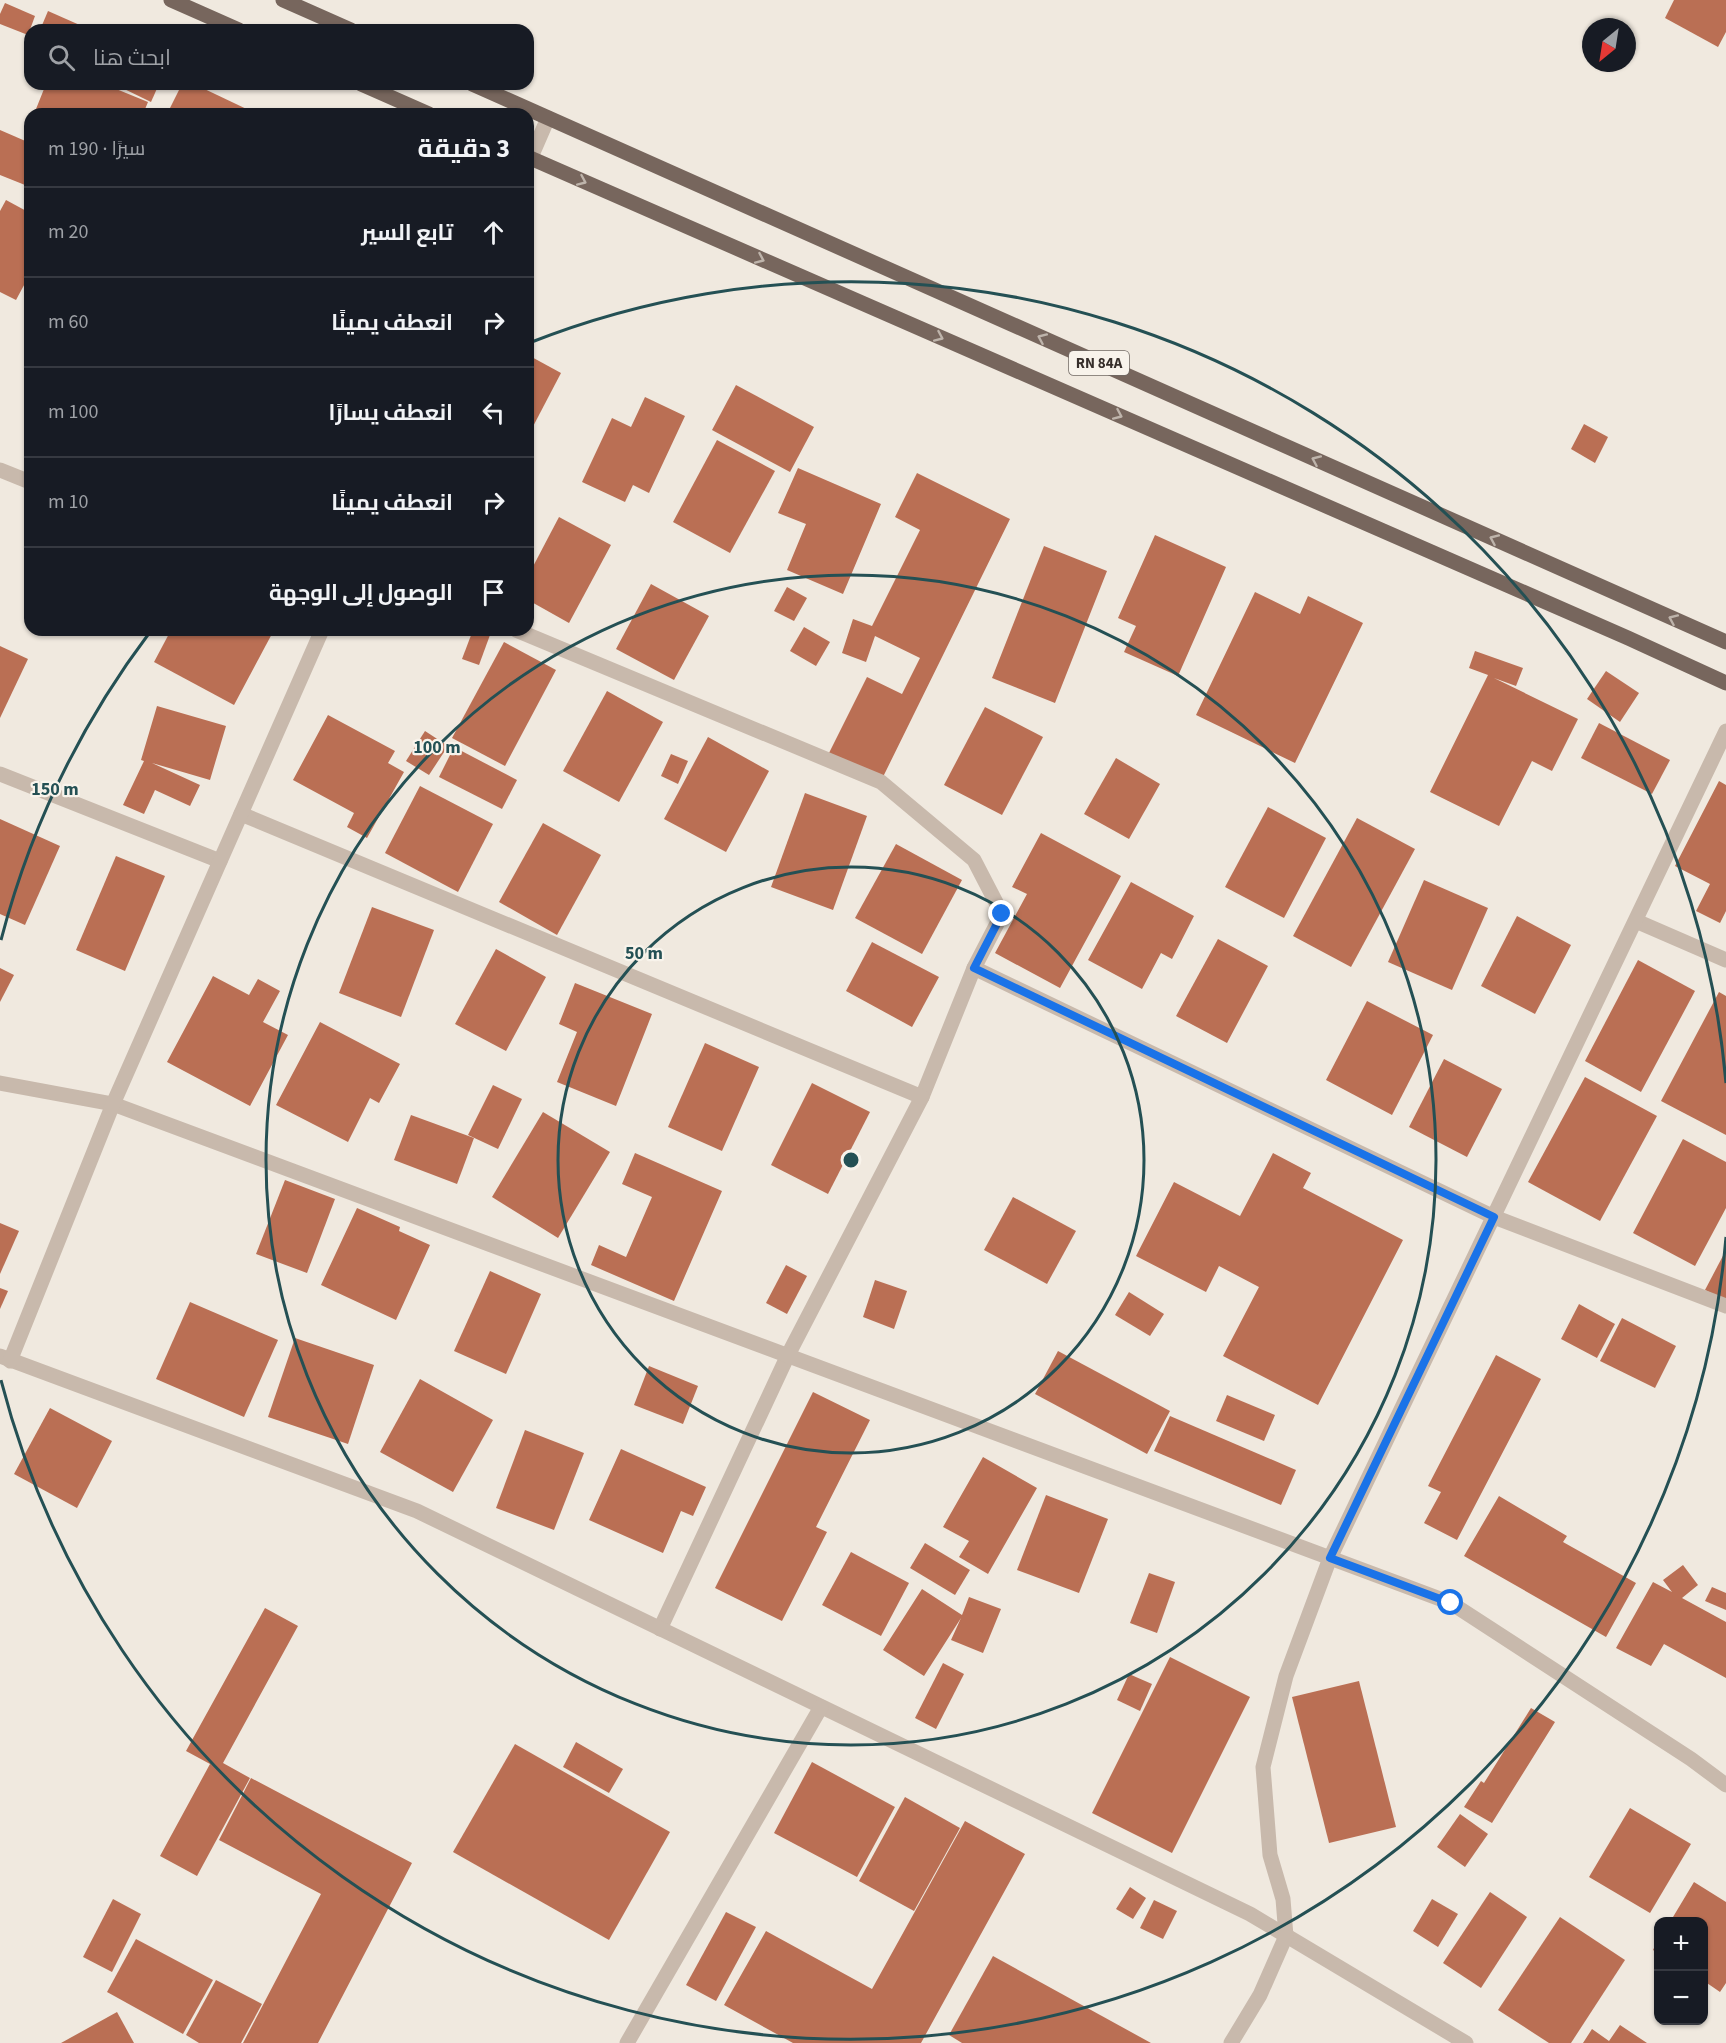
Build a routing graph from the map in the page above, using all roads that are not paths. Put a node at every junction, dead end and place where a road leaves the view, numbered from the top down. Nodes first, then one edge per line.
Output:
1 (171, 0) edge
2 (283, 0) edge
3 (225, 24) edge
4 (337, 24) edge
5 (375, 90) edge
6 (485, 90) edge
7 (415, 108) edge
8 (526, 108) edge
9 (534, 112) edge
10 (548, 118) junction
11 (534, 149) edge
12 (534, 162) edge
13 (0, 470) edge
14 (24, 480) edge
15 (319, 636) edge
16 (530, 636) edge
17 (1726, 642) edge
18 (1726, 683) edge
19 (1726, 732) edge
20 (0, 774) edge
21 (241, 814) junction
22 (220, 861) junction
23 (1636, 921) junction
24 (1726, 960) edge
25 (974, 968) junction
26 (0, 1083) edge
27 (922, 1097) junction
28 (113, 1104) junction
29 (1494, 1217) junction
30 (1726, 1306) edge
31 (788, 1355) junction
32 (5, 1359) edge
33 (1330, 1558) junction
34 (660, 1629) junction
35 (821, 1707) junction
36 (1726, 1785) edge
37 (1286, 1936) junction
38 (627, 2043) edge
39 (1231, 2043) edge
40 (1466, 2043) edge

1 - 3 main road
2 - 4 main road
5 - 7 main road
6 - 8 main road, RN 84A
9 - 10 main road, RN 84A
10 - 11 street
17 -> 10 main road, RN 84A
12 -> 18 main road, RN 84A
13 - 14 street
15 - 21 street
16 - 25 street
19 - 23 street
20 - 22 street
21 - 22 street
21 - 27 street
22 - 28 street
23 - 24 street
23 - 29 street
25 - 27 street
25 - 29 street
26 - 28 street
27 - 31 street
28 - 31 street
28 - 32 street
29 - 30 street
29 - 33 street
31 - 33 street
31 - 34 street
32 - 34 street
33 - 36 street
33 - 37 street
34 - 35 street
35 - 37 street
35 - 38 street
37 - 39 street
37 - 40 street

